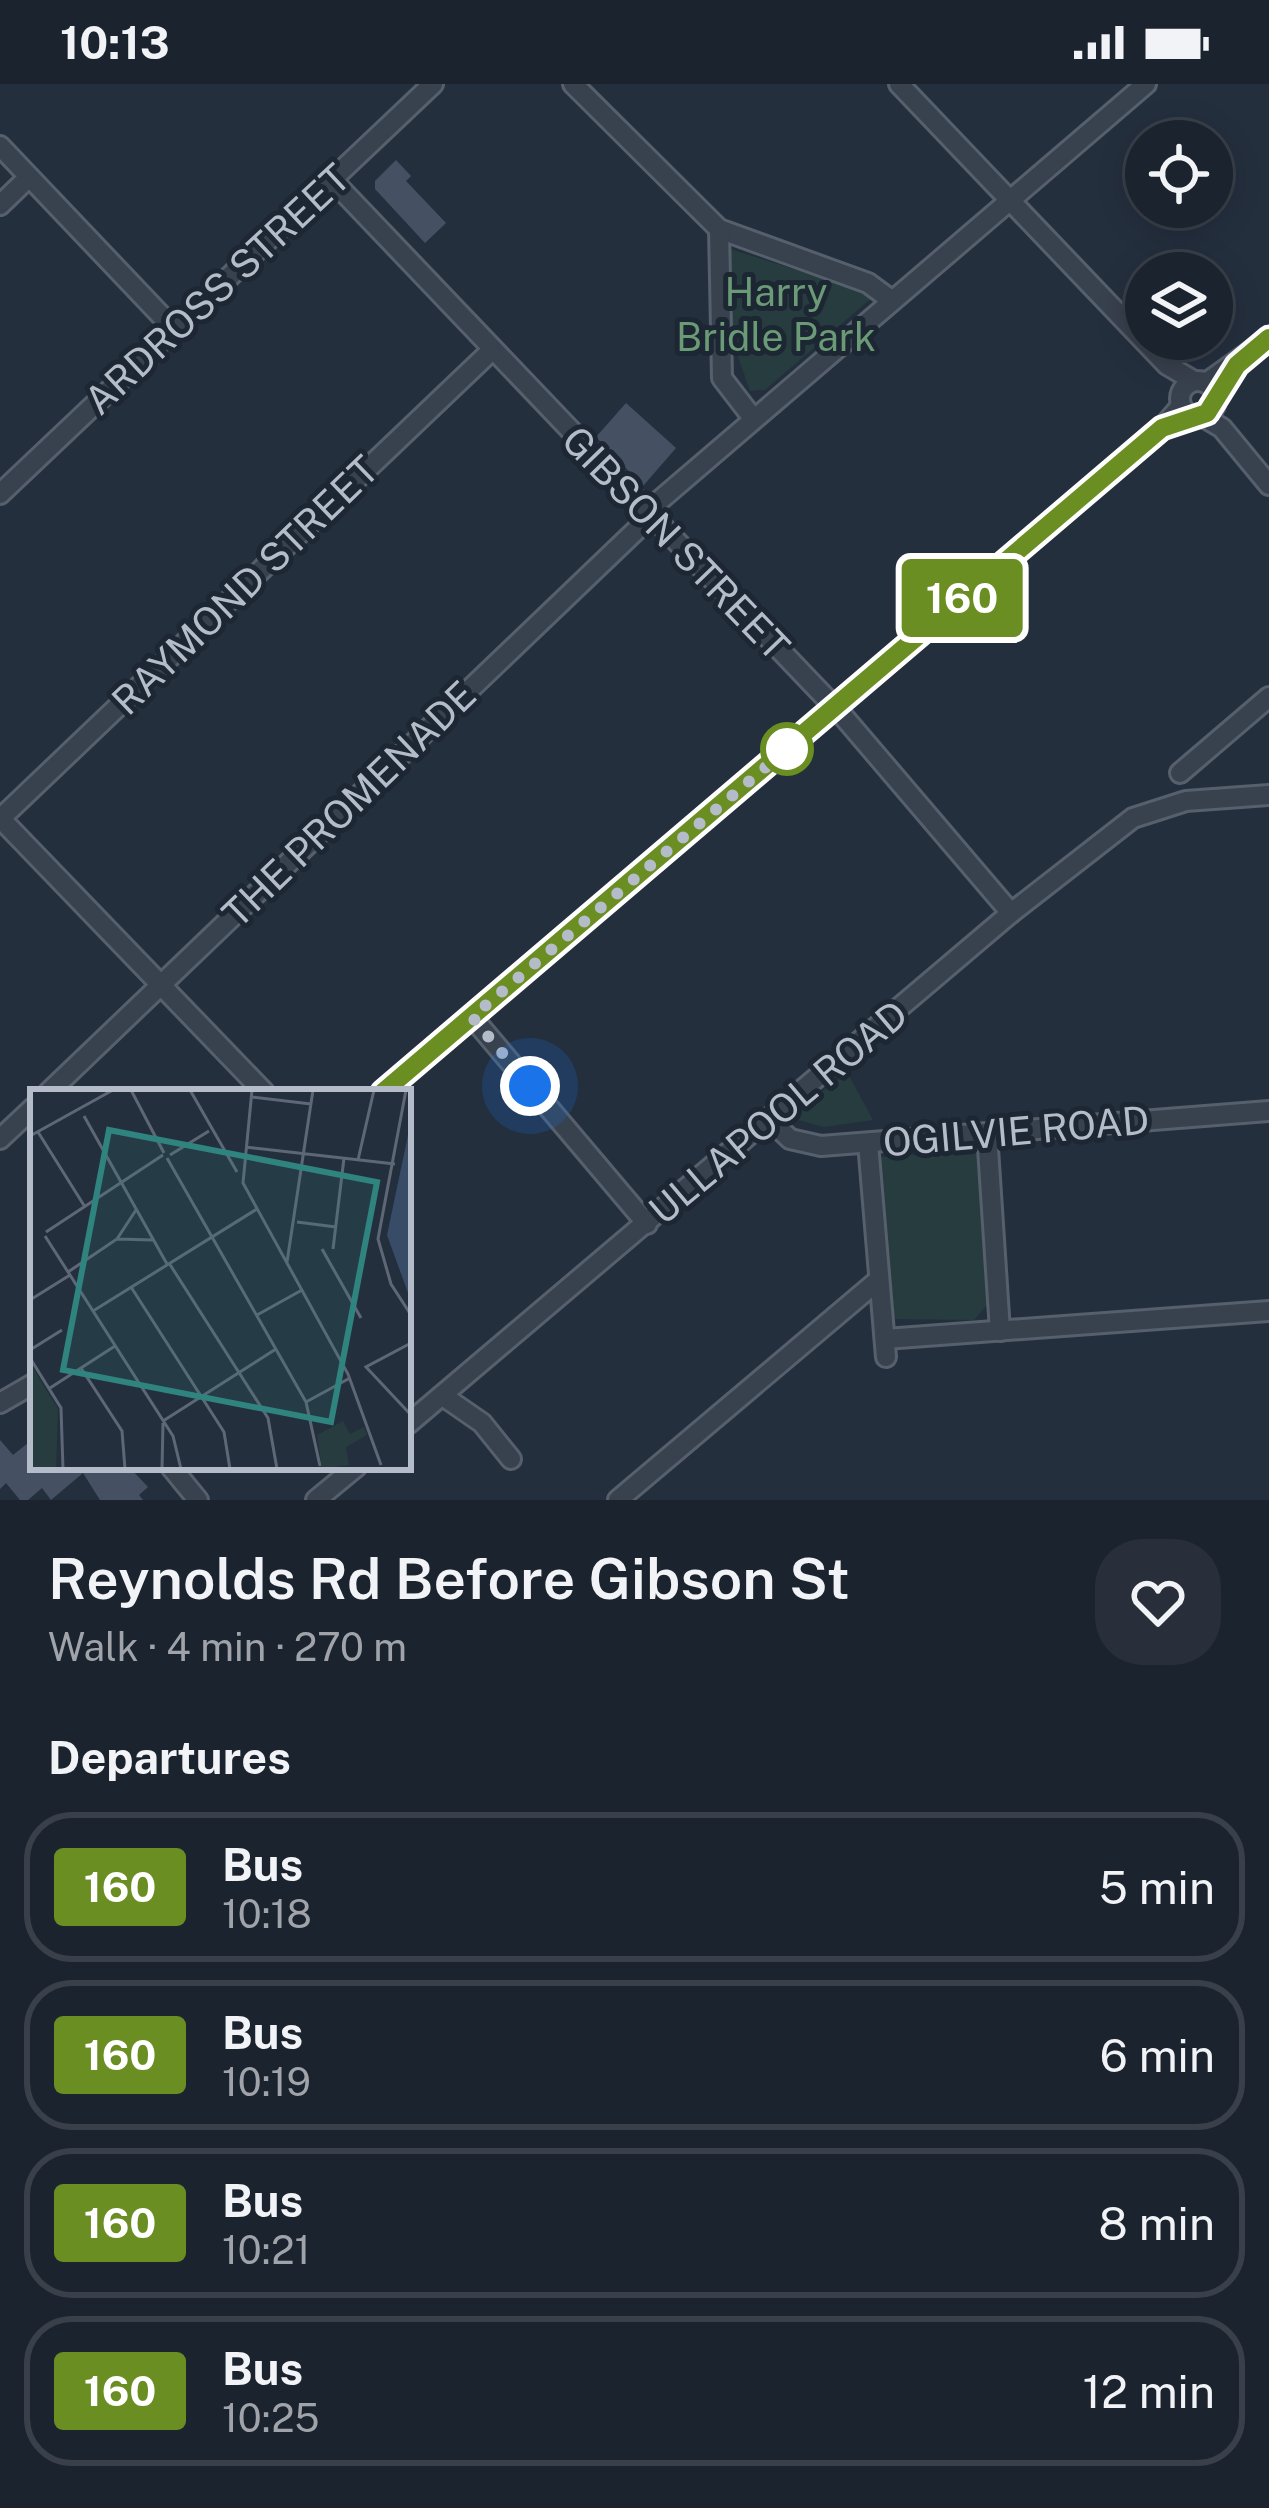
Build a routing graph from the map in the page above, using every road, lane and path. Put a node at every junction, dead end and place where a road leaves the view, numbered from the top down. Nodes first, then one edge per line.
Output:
1 (433, 84) edge
2 (573, 84) edge
3 (899, 84) edge
4 (1146, 84) edge
5 (0, 146) edge
6 (29, 177) junction
7 (333, 181) junction
8 (1007, 201) junction
9 (0, 205) edge
10 (719, 229) junction
11 (891, 300) junction
12 (173, 328) junction
13 (1269, 338) edge
14 (491, 351) junction
15 (1199, 400) junction
16 (752, 417) junction
17 (1269, 484) edge
18 (0, 494) edge
19 (648, 514) junction
20 (1269, 697) edge
21 (835, 709) junction
22 (1180, 773) dead end
23 (1269, 795) edge
24 (0, 818) edge
25 (1011, 913) junction
26 (163, 984) junction
27 (472, 1017) junction
28 (52, 1089) edge
29 (261, 1089) edge
30 (387, 1089) edge
31 (30, 1111) edge
32 (1269, 1111) edge
33 (771, 1121) junction
34 (987, 1132) junction
35 (0, 1139) edge
36 (868, 1143) junction
37 (647, 1224) junction
38 (875, 1282) junction
39 (1269, 1311) edge
40 (1000, 1331) junction
41 (30, 1386) edge
42 (443, 1396) junction
43 (0, 1403) edge
44 (411, 1422) edge
45 (511, 1459) dead end
46 (173, 1470) edge
47 (352, 1470) edge
48 (198, 1500) edge
49 (316, 1500) edge
50 (618, 1500) edge

1 - 7 street, ARDROSS STREET
2 - 10 street
3 - 8 street
4 - 8 street, THE PROMENADE
5 - 6 street
6 - 9 street
6 - 12 street
7 - 12 street, ARDROSS STREET
7 - 14 street, GIBSON STREET
8 - 11 street, THE PROMENADE
8 - 15 street
10 - 11 street
10 - 16 street
11 - 16 street, THE PROMENADE
12 - 18 street, ARDROSS STREET
13 - 15 street
14 - 19 street, GIBSON STREET
14 - 24 street, RAYMOND STREET
15 - 17 street
15 - 21 street
16 - 19 street, THE PROMENADE
19 - 21 street, GIBSON STREET
19 - 26 street, THE PROMENADE
20 - 22 street
21 - 25 street, GIBSON STREET
21 - 27 street
23 - 25 street, ULLAPOOL ROAD
24 - 26 street
25 - 33 street, ULLAPOOL ROAD
26 - 28 street, THE PROMENADE
26 - 29 street
27 - 30 street
27 - 37 street
31 - 35 street
32 - 34 street, OGILVIE ROAD
33 - 36 street, OGILVIE ROAD
33 - 37 street, ULLAPOOL ROAD
34 - 36 street, OGILVIE ROAD
34 - 40 street
36 - 38 street
37 - 42 street, ULLAPOOL ROAD
38 - 40 street
38 - 50 street
39 - 40 street
41 - 43 street
42 - 44 street, ULLAPOOL ROAD
42 - 45 street
46 - 48 street
47 - 49 street

